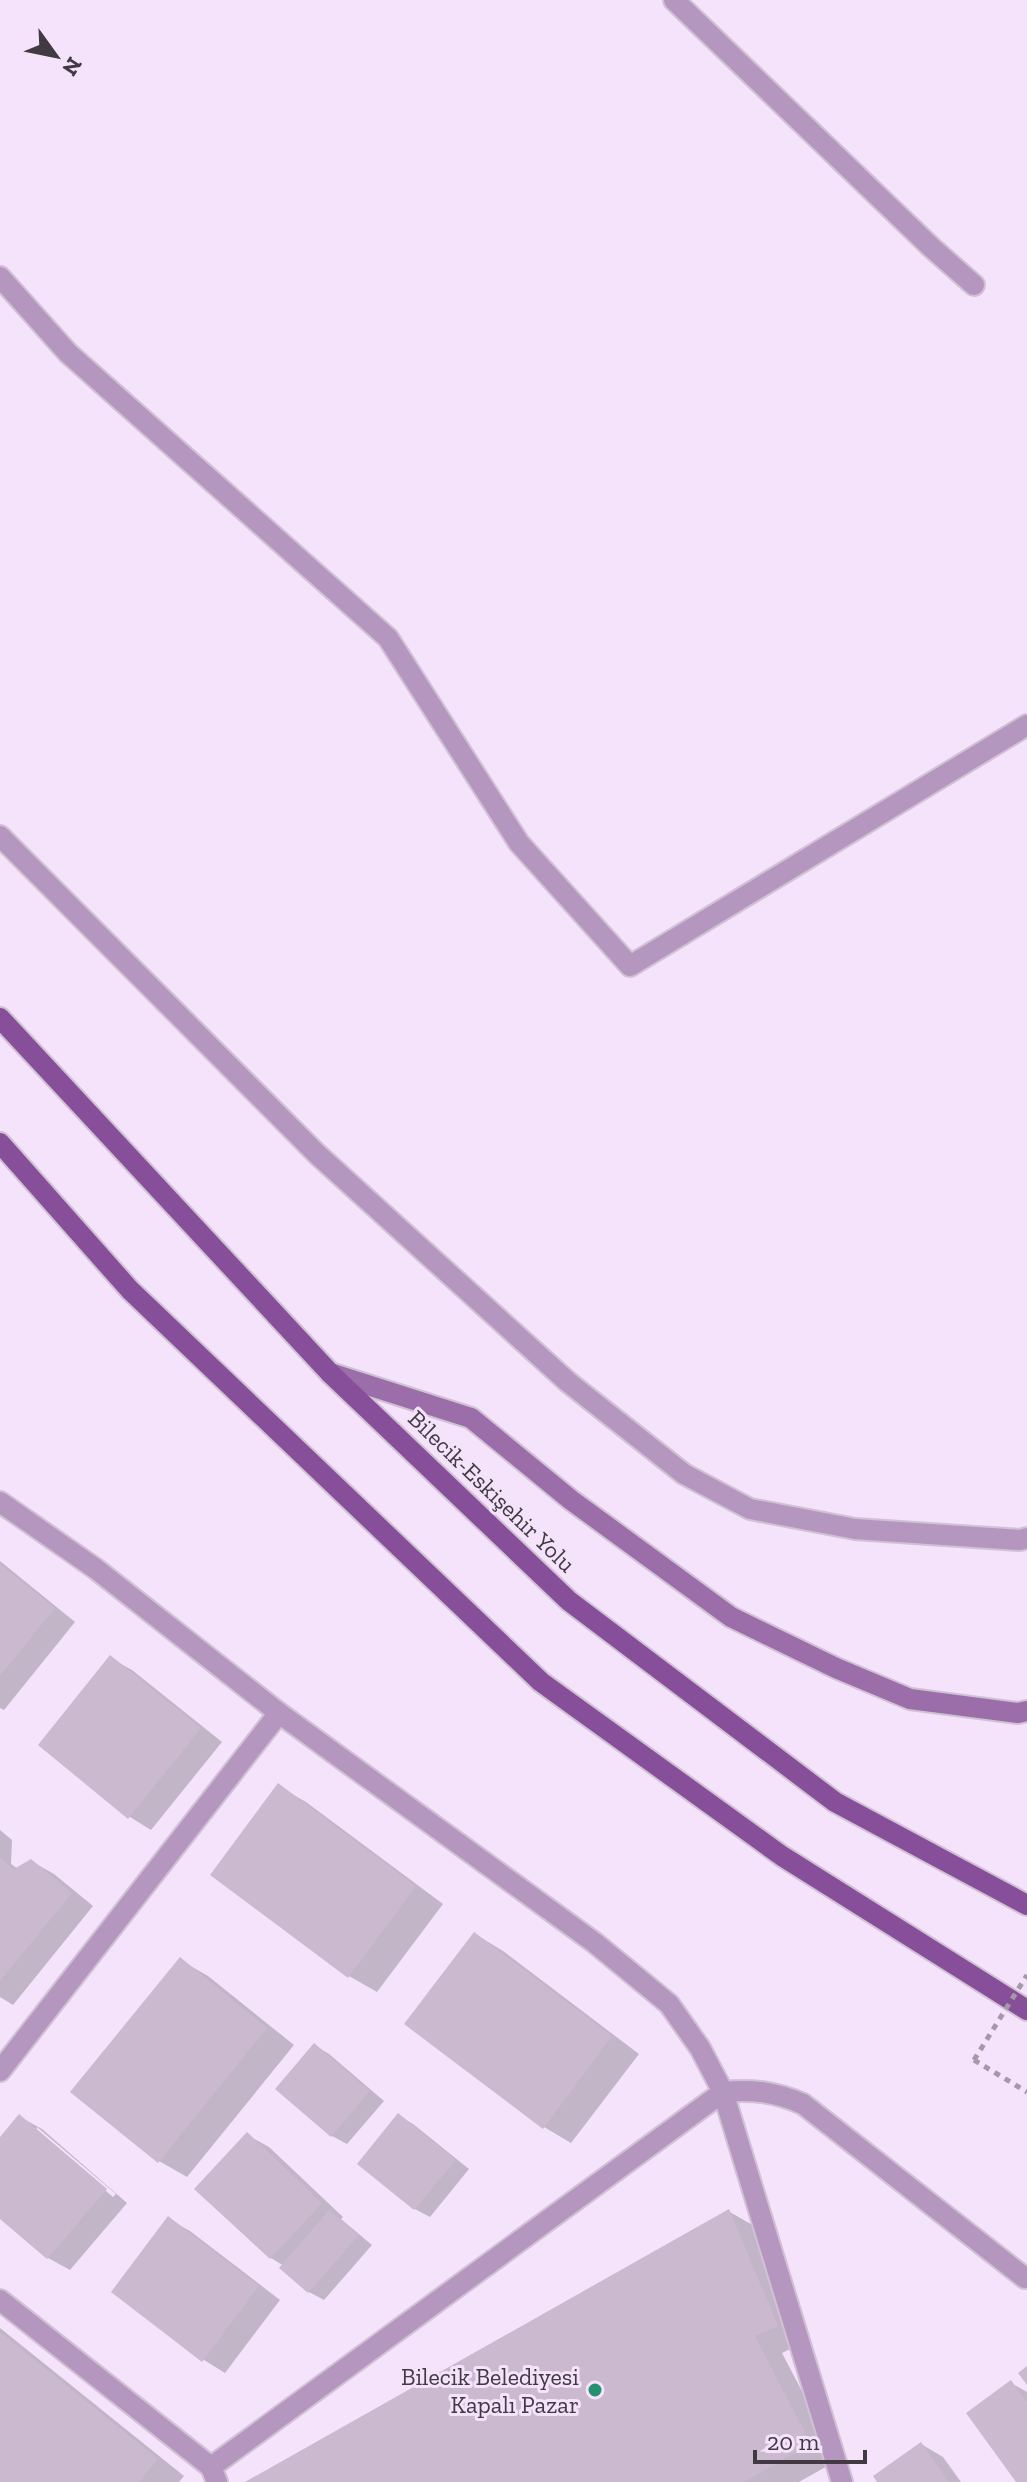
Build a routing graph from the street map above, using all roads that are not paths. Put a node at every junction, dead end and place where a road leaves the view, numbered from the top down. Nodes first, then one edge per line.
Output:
1 (674, 0) edge
2 (0, 277) edge
3 (974, 285) dead end
4 (1027, 725) edge
5 (0, 836) edge
6 (0, 1018) edge
7 (0, 1143) edge
8 (330, 1373) junction
9 (0, 1502) edge
10 (1027, 1538) edge
11 (1027, 1711) edge
12 (279, 1713) junction
13 (1027, 1905) edge
14 (1027, 2010) edge
15 (0, 2071) edge
16 (723, 2092) junction
17 (1025, 2278) dead end
18 (0, 2300) edge
19 (214, 2474) edge
20 (842, 2482) edge

1 - 3 street
2 - 4 street
5 - 10 street
6 - 8 main road, Bilecik-Eskişehir Yolu
7 - 14 main road
8 - 11 street
8 - 13 main road, Bilecik-Eskişehir Yolu
9 - 12 street
12 - 15 street
12 - 16 street
16 - 17 street
16 - 19 street
16 - 20 street
18 - 19 street

